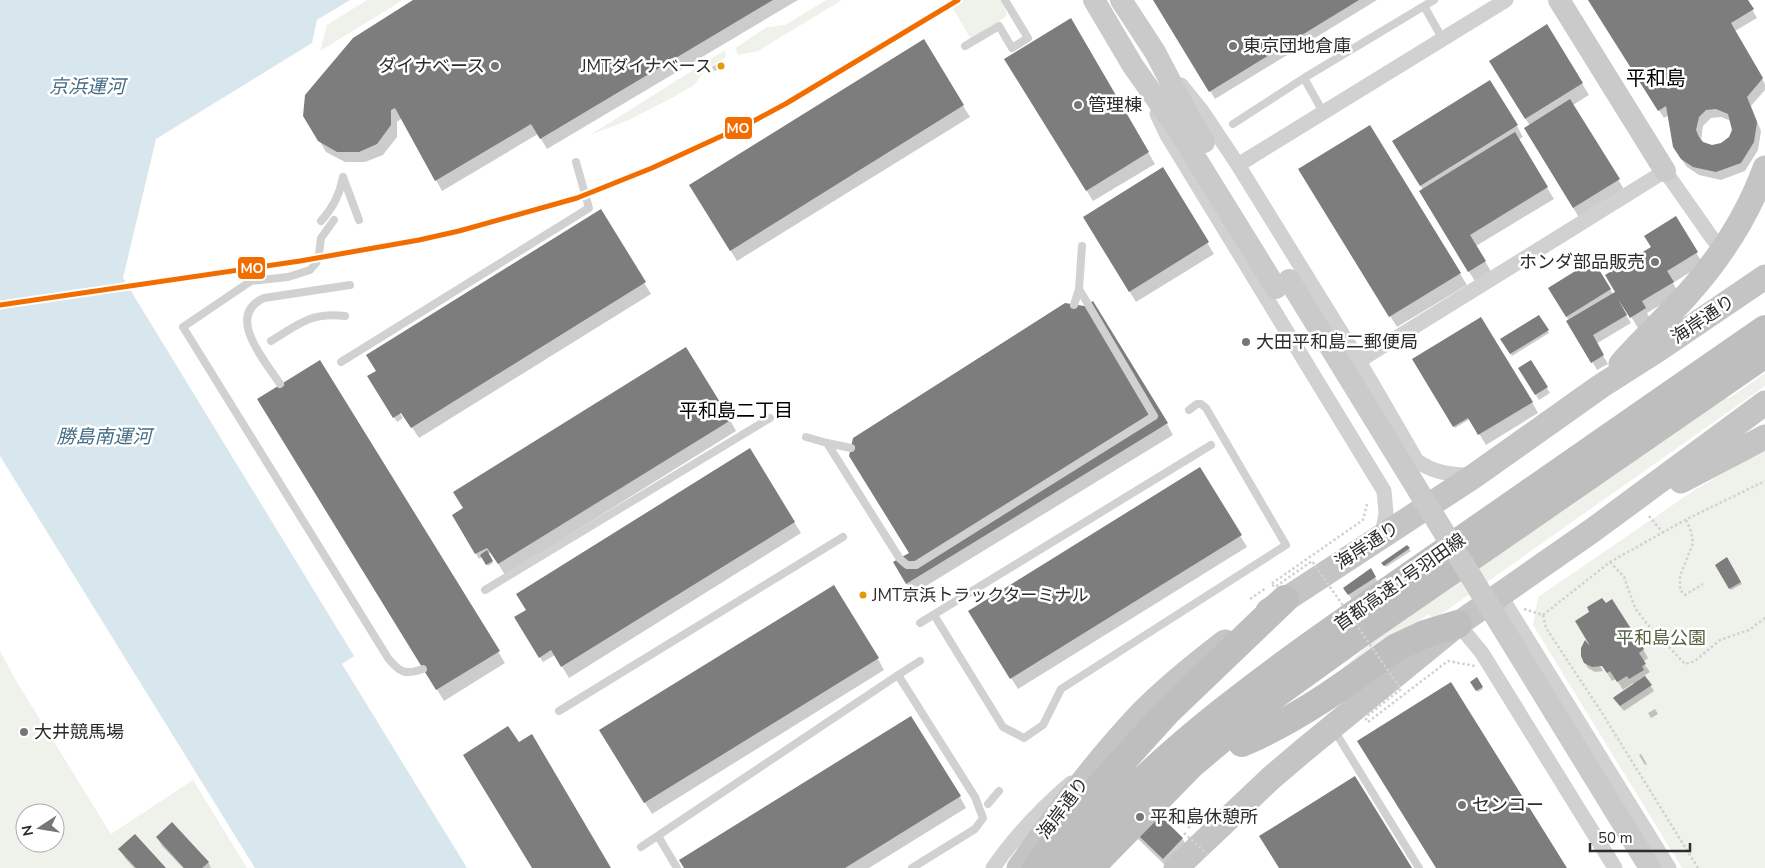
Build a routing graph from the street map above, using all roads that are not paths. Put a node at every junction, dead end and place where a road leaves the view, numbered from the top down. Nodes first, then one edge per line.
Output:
1 (1005, 0) edge
2 (1094, 0) edge
3 (1121, 0) edge
4 (1434, 0) edge
5 (1506, 0) edge
6 (1559, 0) edge
7 (1424, 6) junction
8 (1442, 38) junction
9 (965, 46) dead end
10 (1155, 52) junction
11 (1133, 66) junction
12 (1304, 78) junction
13 (1323, 112) junction
14 (1232, 124) dead end
15 (576, 162) dead end
16 (1238, 164) junction
17 (1665, 171) junction
18 (1761, 178) edge
19 (334, 220) dead end
20 (359, 220) dead end
21 (321, 221) dead end
22 (1082, 246) dead end
23 (1723, 250) junction
24 (1765, 277) edge
25 (1282, 284) junction
26 (350, 285) dead end
27 (1078, 289) junction
28 (1074, 305) dead end
29 (346, 316) dead end
30 (1765, 322) edge
31 (1765, 329) edge
32 (271, 341) dead end
33 (1765, 354) edge
34 (1359, 361) junction
35 (341, 362) dead end
36 (1690, 364) dead end
37 (280, 384) dead end
38 (1601, 386) junction
39 (1765, 403) edge
40 (1189, 410) dead end
41 (770, 418) dead end
42 (806, 437) dead end
43 (1765, 437) edge
44 (827, 442) junction
45 (1211, 445) dead end
46 (851, 448) dead end
47 (1474, 476) junction
48 (1593, 530) junction
49 (1382, 536) junction
50 (843, 537) dead end
51 (485, 590) dead end
52 (1278, 591) junction
53 (1500, 595) junction
54 (934, 614) junction
55 (920, 623) dead end
56 (1458, 624) junction
57 (1360, 634) junction
58 (920, 661) dead end
59 (423, 669) dead end
60 (898, 674) junction
61 (559, 711) dead end
62 (1332, 726) junction
63 (1242, 743) junction
64 (1108, 751) junction
65 (999, 791) dead end
66 (1155, 801) junction
67 (988, 804) dead end
68 (1620, 833) junction
69 (658, 836) junction
70 (641, 847) dead end
71 (677, 868) edge
72 (912, 868) edge
73 (993, 868) edge
74 (1019, 868) edge
75 (1036, 868) edge
76 (1061, 868) edge
77 (1090, 868) edge
78 (1176, 868) edge
79 (1419, 868) edge
80 (1615, 868) edge
81 (1633, 868) edge
82 (1650, 868) edge
83 (1669, 868) edge

1 - 9 lane
2 - 11 street
3 - 10 street
4 - 7 lane
5 - 8 street
6 - 17 street
7 - 8 lane
7 - 12 lane
8 - 13 street
10 - 16 street
10 - 25 street
11 - 25 street
11 - 49 street
12 - 13 lane
12 - 14 lane
13 - 16 street
15 - 35 lane
16 - 34 street
17 - 23 street
17 - 34 street
18 - 23 main road
19 - 59 lane
20 - 21 lane
22 - 27 lane
23 - 38 main road
24 - 38 main road, 海岸通り
25 - 68 street
26 - 37 lane
27 - 28 lane
27 - 44 lane
29 - 32 lane
30 - 36 highway
31 - 76 highway, 首都高速1号羽田線
33 - 57 highway, 首都高速1号羽田線
34 - 47 street
38 - 47 main road, 海岸通り
39 - 48 main road
40 - 54 lane
41 - 51 lane
42 - 44 lane
43 - 48 main road
44 - 46 lane
45 - 54 lane
47 - 49 main road, 海岸通り
48 - 53 main road
49 - 52 main road, 海岸通り
50 - 61 lane
52 - 64 main road, 海岸通り
52 - 75 highway
53 - 56 main road
53 - 83 street
54 - 55 lane
56 - 62 main road
56 - 63 highway
56 - 80 street
57 - 63 highway
57 - 66 highway, 首都高速1号羽田線
58 - 60 lane
60 - 69 lane
60 - 72 lane
62 - 78 main road
62 - 79 lane
63 - 66 highway
64 - 73 street
64 - 74 main road, 海岸通り
65 - 67 lane
66 - 77 highway, 首都高速1号羽田線
68 - 81 street
68 - 82 street
69 - 70 lane
69 - 71 lane

